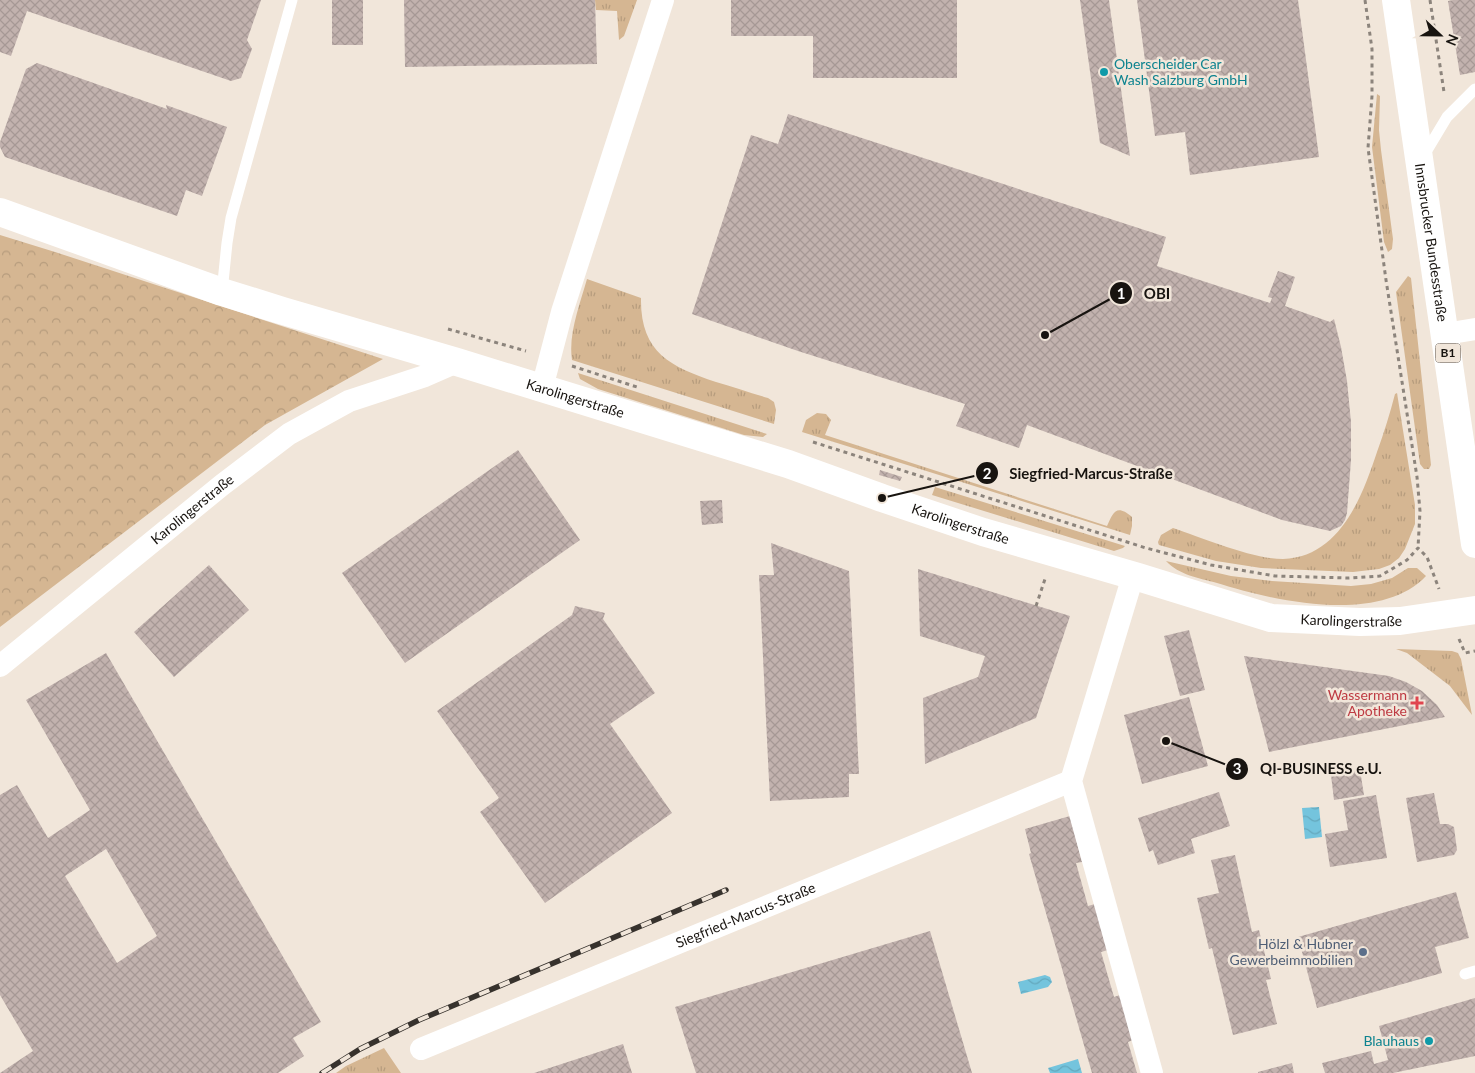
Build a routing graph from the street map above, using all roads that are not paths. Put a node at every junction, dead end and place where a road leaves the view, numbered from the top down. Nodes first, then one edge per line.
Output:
1 (292, 0) edge
2 (663, 0) edge
3 (1396, 0) edge
4 (1475, 89) edge
5 (1420, 162) junction
6 (0, 212) edge
7 (222, 292) junction
8 (1475, 329) edge
9 (1445, 334) junction
10 (457, 362) junction
11 (542, 388) junction
12 (1475, 544) edge
13 (1133, 576) junction
14 (1462, 613) edge
15 (0, 666) edge
16 (1071, 781) junction
17 (421, 1048) dead end
18 (1152, 1073) edge

1 - 7 lane
2 - 11 street
3 - 5 street, Innsbrucker Bundesstraße / B1
4 - 5 lane
5 - 9 street, Innsbrucker Bundesstraße / B1
6 - 7 street, Karolingerstraße
7 - 10 street, Karolingerstraße
8 - 9 street
9 - 12 street, Innsbrucker Bundesstraße / B1
10 - 11 street, Karolingerstraße
10 - 15 street, Karolingerstraße
11 - 13 street, Karolingerstraße
13 - 14 street, Karolingerstraße
13 - 16 street
16 - 17 street, Siegfried-Marcus-Straße
16 - 18 street

